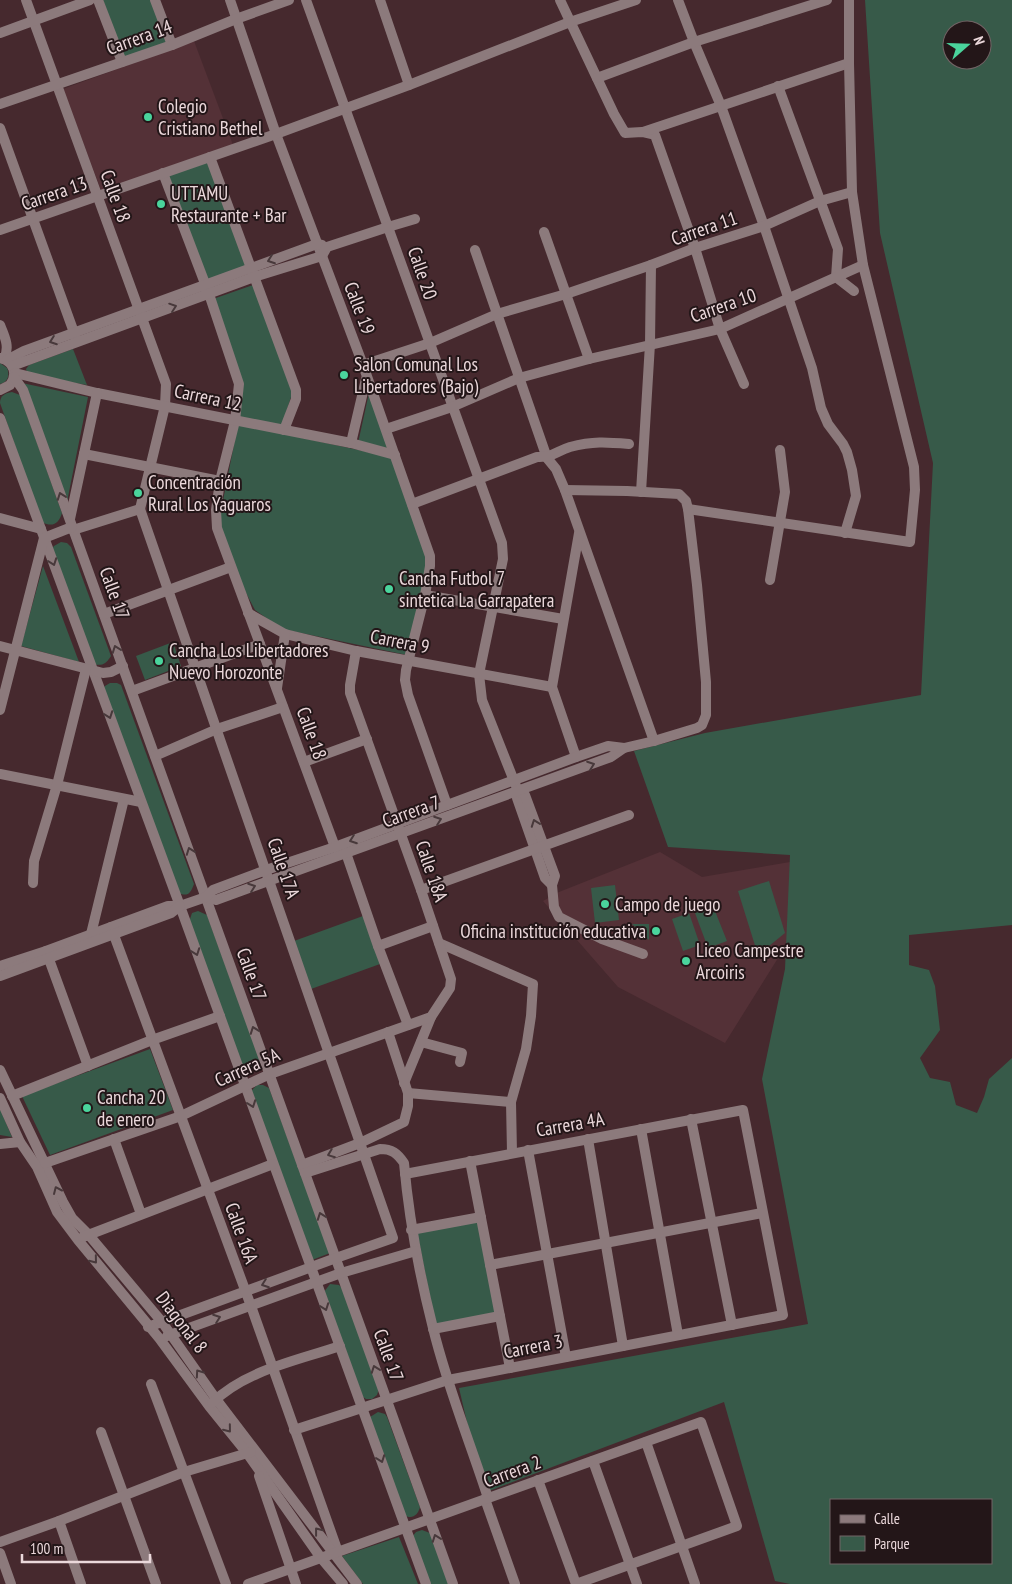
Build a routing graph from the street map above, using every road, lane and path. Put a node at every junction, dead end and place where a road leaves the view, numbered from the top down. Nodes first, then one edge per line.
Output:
1 (26, 0) edge
2 (90, 0) edge
3 (98, 0) edge
4 (155, 0) edge
5 (230, 0) edge
6 (289, 0) edge
7 (306, 0) edge
8 (380, 0) edge
9 (560, 0) edge
10 (636, 0) edge
11 (678, 0) edge
12 (827, 0) edge
13 (849, 0) edge
14 (236, 18) junction
15 (34, 21) junction
16 (570, 22) junction
17 (0, 33) edge
18 (694, 42) junction
19 (172, 45) junction
20 (122, 62) junction
21 (849, 63) junction
22 (597, 78) junction
23 (409, 85) junction
24 (56, 86) junction
25 (778, 86) junction
26 (0, 104) edge
27 (721, 106) junction
28 (346, 108) junction
29 (0, 128) edge
30 (642, 132) junction
31 (276, 134) junction
32 (210, 157) junction
33 (163, 173) junction
34 (852, 192) junction
35 (98, 196) junction
36 (820, 201) junction
37 (33, 218) junction
38 (416, 219) dead end
39 (764, 226) junction
40 (388, 227) junction
41 (0, 230) edge
42 (544, 232) dead end
43 (695, 248) junction
44 (322, 249) junction
45 (475, 250) dead end
46 (651, 265) junction
47 (863, 266) junction
48 (253, 272) junction
49 (836, 277) junction
50 (206, 290) junction
51 (854, 292) dead end
52 (566, 294) junction
53 (788, 299) junction
54 (140, 314) junction
55 (497, 314) junction
56 (0, 325) edge
57 (720, 328) junction
58 (76, 337) junction
59 (430, 343) junction
60 (650, 344) junction
61 (589, 359) junction
62 (363, 365) junction
63 (9, 366) edge
64 (367, 378) junction
65 (519, 378) junction
66 (744, 384) dead end
67 (0, 390) edge
68 (97, 393) junction
69 (165, 406) junction
70 (452, 407) junction
71 (236, 420) junction
72 (2, 422) edge
73 (386, 429) junction
74 (284, 430) junction
75 (0, 438) edge
76 (351, 443) junction
77 (629, 444) dead end
78 (780, 450) dead end
79 (84, 454) junction
80 (394, 455) junction
81 (547, 458) junction
82 (152, 467) junction
83 (480, 479) junction
84 (220, 481) junction
85 (565, 490) junction
86 (641, 492) junction
87 (412, 504) junction
88 (140, 509) junction
89 (688, 509) junction
90 (0, 518) edge
91 (781, 522) junction
92 (72, 526) junction
93 (579, 532) junction
94 (42, 533) junction
95 (845, 533) junction
96 (231, 567) junction
97 (770, 580) dead end
98 (168, 590) junction
99 (425, 594) junction
100 (492, 606) junction
101 (248, 613) junction
102 (104, 614) junction
103 (564, 619) junction
104 (285, 634) junction
105 (260, 644) junction
106 (0, 646) edge
107 (16, 650) junction
108 (356, 651) junction
109 (407, 660) junction
110 (122, 666) junction
111 (196, 668) junction
112 (89, 670) junction
113 (479, 674) junction
114 (552, 687) junction
115 (277, 690) junction
116 (132, 691) junction
117 (283, 707) junction
118 (0, 710) edge
119 (217, 729) junction
120 (367, 739) junction
121 (654, 741) junction
122 (624, 748) junction
123 (155, 756) junction
124 (576, 757) junction
125 (304, 762) junction
126 (0, 774) edge
127 (513, 780) junction
128 (57, 785) junction
129 (518, 791) junction
130 (124, 799) junction
131 (141, 802) junction
132 (447, 805) junction
133 (629, 815) dead end
134 (399, 829) junction
135 (336, 847) junction
136 (539, 847) junction
137 (346, 853) junction
138 (266, 870) junction
139 (270, 881) junction
140 (33, 882) dead end
141 (422, 890) junction
142 (206, 897) junction
143 (180, 906) junction
144 (433, 926) junction
145 (112, 931) junction
146 (90, 934) junction
147 (439, 943) junction
148 (378, 946) junction
149 (47, 954) junction
150 (643, 954) dead end
151 (0, 966) edge
152 (0, 976) edge
153 (220, 1016) junction
154 (430, 1017) junction
155 (408, 1025) junction
156 (388, 1032) junction
157 (152, 1040) junction
158 (421, 1042) junction
159 (329, 1053) junction
160 (460, 1062) dead end
161 (88, 1066) junction
162 (0, 1070) edge
163 (270, 1074) junction
164 (245, 1086) junction
165 (406, 1088) junction
166 (12, 1096) junction
167 (0, 1098) edge
168 (511, 1102) junction
169 (181, 1116) junction
170 (691, 1119) junction
171 (641, 1129) junction
172 (114, 1139) junction
173 (588, 1139) junction
174 (20, 1142) junction
175 (360, 1142) junction
176 (0, 1144) edge
177 (528, 1150) junction
178 (364, 1153) junction
179 (512, 1153) junction
180 (470, 1161) junction
181 (45, 1163) junction
182 (273, 1164) junction
183 (304, 1169) junction
184 (405, 1174) junction
185 (208, 1189) junction
186 (762, 1213) junction
187 (141, 1214) junction
188 (481, 1217) junction
189 (712, 1222) junction
190 (411, 1230) junction
191 (660, 1232) junction
192 (88, 1234) junction
193 (78, 1240) junction
194 (605, 1243) junction
195 (416, 1251) junction
196 (547, 1254) junction
197 (336, 1258) junction
198 (490, 1265) junction
199 (311, 1267) junction
200 (341, 1273) junction
201 (316, 1282) junction
202 (245, 1291) junction
203 (251, 1306) junction
204 (500, 1316) junction
205 (162, 1322) junction
206 (732, 1325) junction
207 (148, 1327) junction
208 (433, 1329) junction
209 (171, 1334) junction
210 (678, 1335) junction
211 (159, 1338) junction
212 (340, 1346) junction
213 (623, 1346) junction
214 (566, 1357) junction
215 (272, 1368) junction
216 (510, 1368) junction
217 (448, 1380) junction
218 (151, 1384) dead end
219 (387, 1400) junction
220 (213, 1402) junction
221 (362, 1408) junction
222 (294, 1430) junction
223 (101, 1432) dead end
224 (646, 1442) junction
225 (252, 1452) junction
226 (593, 1461) junction
227 (256, 1465) junction
228 (184, 1472) junction
229 (538, 1480) junction
230 (124, 1496) junction
231 (487, 1499) junction
232 (429, 1520) junction
233 (59, 1521) junction
234 (406, 1528) junction
235 (0, 1542) edge
236 (682, 1546) junction
237 (0, 1553) edge
238 (336, 1553) junction
239 (321, 1558) junction
240 (630, 1564) junction
241 (291, 1569) junction
242 (11, 1584) edge
243 (81, 1584) edge
244 (156, 1584) edge
245 (226, 1584) edge
246 (248, 1584) edge
247 (296, 1584) edge
248 (343, 1584) edge
249 (357, 1584) edge
250 (426, 1584) edge
251 (453, 1584) edge
252 (515, 1584) edge
253 (576, 1584) edge
254 (637, 1584) edge
255 (695, 1584) edge

1 - 15 street, Calle 18
2 - 15 street
3 - 20 street
4 - 19 street
5 - 14 street, Calle 19
6 - 14 street, Carrera 14
7 - 28 street, Calle 20
8 - 23 street
9 - 16 street
10 - 16 street, Carrera 13
11 - 18 street
12 - 18 street
13 - 21 street
14 - 19 street, Carrera 14
14 - 31 street, Calle 19
15 - 17 street
15 - 24 street, Calle 18
16 - 22 street
16 - 23 street, Carrera 13
18 - 22 street
18 - 27 street
19 - 20 street, Carrera 14
20 - 24 street, Carrera 14
21 - 25 street
21 - 34 street
22 - 30 street
23 - 28 street, Carrera 13
24 - 26 street, Carrera 14
24 - 35 street, Calle 18
25 - 27 street
25 - 36 street
27 - 30 street
27 - 39 street
28 - 31 street, Carrera 13
28 - 40 street, Calle 20
29 - 37 street
30 - 43 street
31 - 32 street, Carrera 13
31 - 44 street, Calle 19
32 - 33 street, Carrera 13
32 - 48 street
33 - 35 street, Carrera 13
33 - 50 street
34 - 36 street, Carrera 11
34 - 47 street
35 - 37 street, Carrera 13
35 - 54 street, Calle 18
36 - 39 street, Carrera 11
36 - 49 street
37 - 41 street, Carrera 13
37 - 58 street
38 - 40 street
39 - 43 street, Carrera 11
39 - 53 street
40 - 44 street
40 - 59 street, Calle 20
42 - 52 street
43 - 46 street, Carrera 11
43 - 57 street
44 - 48 street
44 - 62 street, Calle 19
45 - 55 street
46 - 52 street, Carrera 11
46 - 60 street
47 - 49 street, Carrera 10
47 - 95 street
48 - 50 street
48 - 74 street
49 - 51 street
49 - 53 street, Carrera 10
50 - 54 street
50 - 71 street
52 - 55 street, Carrera 11
52 - 61 street
53 - 57 street, Carrera 10
53 - 95 street
54 - 58 street
54 - 69 street, Calle 18
55 - 59 street, Carrera 11
55 - 65 street
56 - 63 street, Calle 17
57 - 60 street, Carrera 10
57 - 66 street
58 - 63 street
59 - 62 street
59 - 70 street, Calle 20
60 - 61 street, Carrera 10
60 - 86 street
61 - 65 street, Carrera 10
62 - 64 street, Calle 19
63 - 67 street
63 - 68 street, Carrera 12
92 -> 63 street, Calle 17
64 - 73 street, Calle 19
64 - 76 street
65 - 70 street, Carrera 10
65 - 81 street
68 - 69 street, Carrera 12
68 - 79 street
69 - 71 street, Carrera 12
69 - 82 street, Calle 18
70 - 73 street, Carrera 10
70 - 83 street, Calle 20
71 - 74 street, Carrera 12
71 - 84 street
72 - 75 street
72 - 94 street
73 - 80 street, Calle 19
74 - 76 street, Carrera 12
76 - 80 street, Carrera 12
77 - 81 street
78 - 91 street
79 - 82 street
79 - 92 street
80 - 87 street, Calle 19
81 - 83 street
81 - 85 street
82 - 84 street
82 - 88 street, Calle 18
83 - 87 street
83 - 100 street, Calle 20
84 - 96 street, Calle 18
85 - 86 street
85 - 93 street
86 - 89 street
87 - 99 street, Calle 19
88 - 92 street
88 - 98 street, Calle 17A
89 - 91 street
89 - 121 street, Carrera 7
90 - 94 street
91 - 95 street
91 - 97 street
92 - 94 street
92 - 102 street, Calle 17
93 - 103 street
93 - 121 street
94 - 107 street
94 -> 112 street
96 - 98 street
96 - 101 street, Calle 18
98 - 102 street
98 - 111 street, Calle 17A
99 - 100 street
99 - 109 street, Calle 19
100 - 103 street
100 - 113 street
101 - 104 street, Carrera 9
101 - 105 street, Calle 18
110 -> 102 street, Calle 17
103 - 114 street
104 - 108 street, Carrera 9
104 - 115 street
105 - 111 street
105 - 115 street, Calle 18
106 - 107 street
107 - 112 street
107 - 118 street
108 - 109 street, Carrera 9
108 - 120 street, Calle 18A
109 - 113 street, Carrera 9
109 - 132 street, Calle 19
110 - 112 street
110 - 116 street, Calle 17
111 - 116 street
111 - 119 street, Calle 17A
112 - 128 street
112 -> 131 street
113 - 114 street, Carrera 9
113 - 127 street
114 - 124 street
115 - 117 street, Calle 18
116 - 123 street, Calle 17
117 - 119 street
117 - 125 street, Calle 18
119 - 123 street
119 - 138 street, Calle 17A
120 - 125 street
120 - 134 street, Calle 18A
121 - 122 street, Carrera 7
122 - 124 street, Carrera 7
129 -> 122 street, Carrera 7
142 -> 123 street, Calle 17
124 - 127 street, Carrera 7
125 - 135 street, Calle 18
126 - 128 street
127 - 129 street
127 - 132 street, Carrera 7
128 - 130 street
128 - 140 street
134 -> 129 street, Carrera 7
129 - 136 street
130 - 131 street
130 - 146 street
131 - 143 street
132 - 134 street, Carrera 7
133 - 136 street
134 -> 135 street, Carrera 7
134 - 137 street, Carrera 7
134 - 141 street, Calle 18A
135 - 138 street, Carrera 7
136 - 141 street
136 - 150 street
137 - 139 street, Carrera 7
137 - 148 street
138 - 139 street, Calle 17A
138 - 142 street, Carrera 7
142 -> 139 street, Carrera 7
139 - 159 street, Calle 17A
141 - 144 street, Calle 18A
142 - 143 street, Carrera 7
163 -> 142 street, Calle 17
143 - 145 street, Carrera 7
143 -> 153 street
144 - 147 street, Calle 18A
144 - 148 street
145 - 146 street, Carrera 7
145 - 149 street, Carrera 7
145 - 157 street, Calle 16A
146 - 149 street, Carrera 7
147 - 154 street, Calle 18A
147 - 168 street
148 - 155 street
149 - 151 street, Carrera 7
149 - 152 street, Carrera 7
149 - 161 street
153 - 157 street
153 - 164 street
154 - 155 street, Carrera 5A
154 - 158 street
155 - 156 street, Carrera 5A
156 - 159 street, Carrera 5A
156 - 165 street
157 - 161 street
157 - 169 street, Calle 16A
158 - 160 street
158 - 165 street
159 - 163 street, Carrera 5A
159 - 175 street, Calle 17A
161 - 166 street
162 - 166 street, Diagonal 8
163 - 164 street, Carrera 5A
163 - 183 street, Calle 17
164 - 169 street, Carrera 5A
164 -> 182 street
165 - 168 street
165 - 175 street
166 - 181 street, Diagonal 8
167 - 174 street, Diagonal 8
168 - 179 street
169 - 172 street, Carrera 5A
169 - 185 street, Calle 16A
170 - 171 street, Carrera 4A
170 - 186 street, Carrera 4A
170 - 189 street
171 - 173 street, Carrera 4A
171 - 191 street
172 - 181 street, Carrera 5A
172 - 187 street
173 - 177 street, Carrera 4A
173 - 194 street
174 - 176 street
174 - 193 street, Diagonal 8
175 - 178 street, Calle 17A
175 -> 183 street
177 - 179 street, Carrera 4A
177 - 196 street
178 - 183 street
178 - 184 street
178 - 197 street, Calle 17A
179 - 180 street, Carrera 4A
180 - 184 street, Carrera 4A
180 - 188 street
192 -> 181 street, Diagonal 8
182 - 185 street
182 - 199 street
197 -> 183 street, Calle 17
184 - 190 street
185 - 187 street
185 - 202 street, Calle 16A
186 - 189 street
186 - 206 street, Carrera 3
187 - 192 street
188 - 190 street
188 - 198 street
189 - 191 street
189 - 206 street
190 - 195 street
191 - 194 street
191 - 210 street
192 - 193 street
192 - 205 street, Diagonal 8
193 -> 207 street, Diagonal 8
194 - 196 street
194 - 213 street
195 - 200 street
195 - 208 street
196 - 198 street
196 - 214 street
197 - 199 street
197 - 200 street, Calle 17
198 - 204 street
199 - 201 street
199 -> 202 street
200 - 201 street
219 -> 200 street, Calle 17
201 - 203 street
201 -> 212 street
202 - 203 street, Calle 16A
202 - 205 street
209 -> 203 street
203 - 215 street, Calle 16A
204 - 208 street
204 - 216 street
205 - 207 street
205 - 209 street, Diagonal 8
206 - 210 street, Carrera 3
207 - 211 street, Diagonal 8
208 - 217 street
209 - 211 street
220 -> 209 street, Diagonal 8
210 - 213 street, Carrera 3
211 - 220 street, Diagonal 8
212 - 215 street
212 - 221 street
213 - 214 street, Carrera 3
214 - 216 street, Carrera 3
215 - 220 street
215 - 222 street, Calle 16A
216 - 217 street, Carrera 3
217 - 219 street, Carrera 3
217 - 231 street
218 - 228 street
219 - 221 street, Carrera 3
219 - 232 street, Calle 17
220 - 225 street, Diagonal 8
221 - 222 street, Carrera 3
221 -> 234 street
222 - 238 street, Calle 16A
223 - 230 street
224 - 226 street, Carrera 2
224 - 236 street
224 - 236 street, Carrera 2
225 - 227 street, Diagonal 8
225 - 228 street
238 -> 225 street, Diagonal 8
226 - 229 street, Carrera 2
226 - 240 street
227 - 239 street, Diagonal 8
227 - 241 street
228 - 230 street
228 - 245 street
229 - 231 street, Carrera 2
229 - 253 street
230 - 233 street
230 - 244 street
231 - 232 street, Carrera 2
231 - 252 street
232 - 234 street, Carrera 2
251 -> 232 street, Calle 17
233 - 235 street
233 - 243 street
234 - 238 street, Carrera 2
234 - 250 street
236 - 240 street
236 - 255 street
237 - 242 street
238 - 239 street, Carrera 2
238 - 249 street, Diagonal 8
239 - 241 street, Carrera 2
239 - 248 street, Diagonal 8
240 - 253 street
240 - 254 street
241 - 246 street
241 - 247 street

